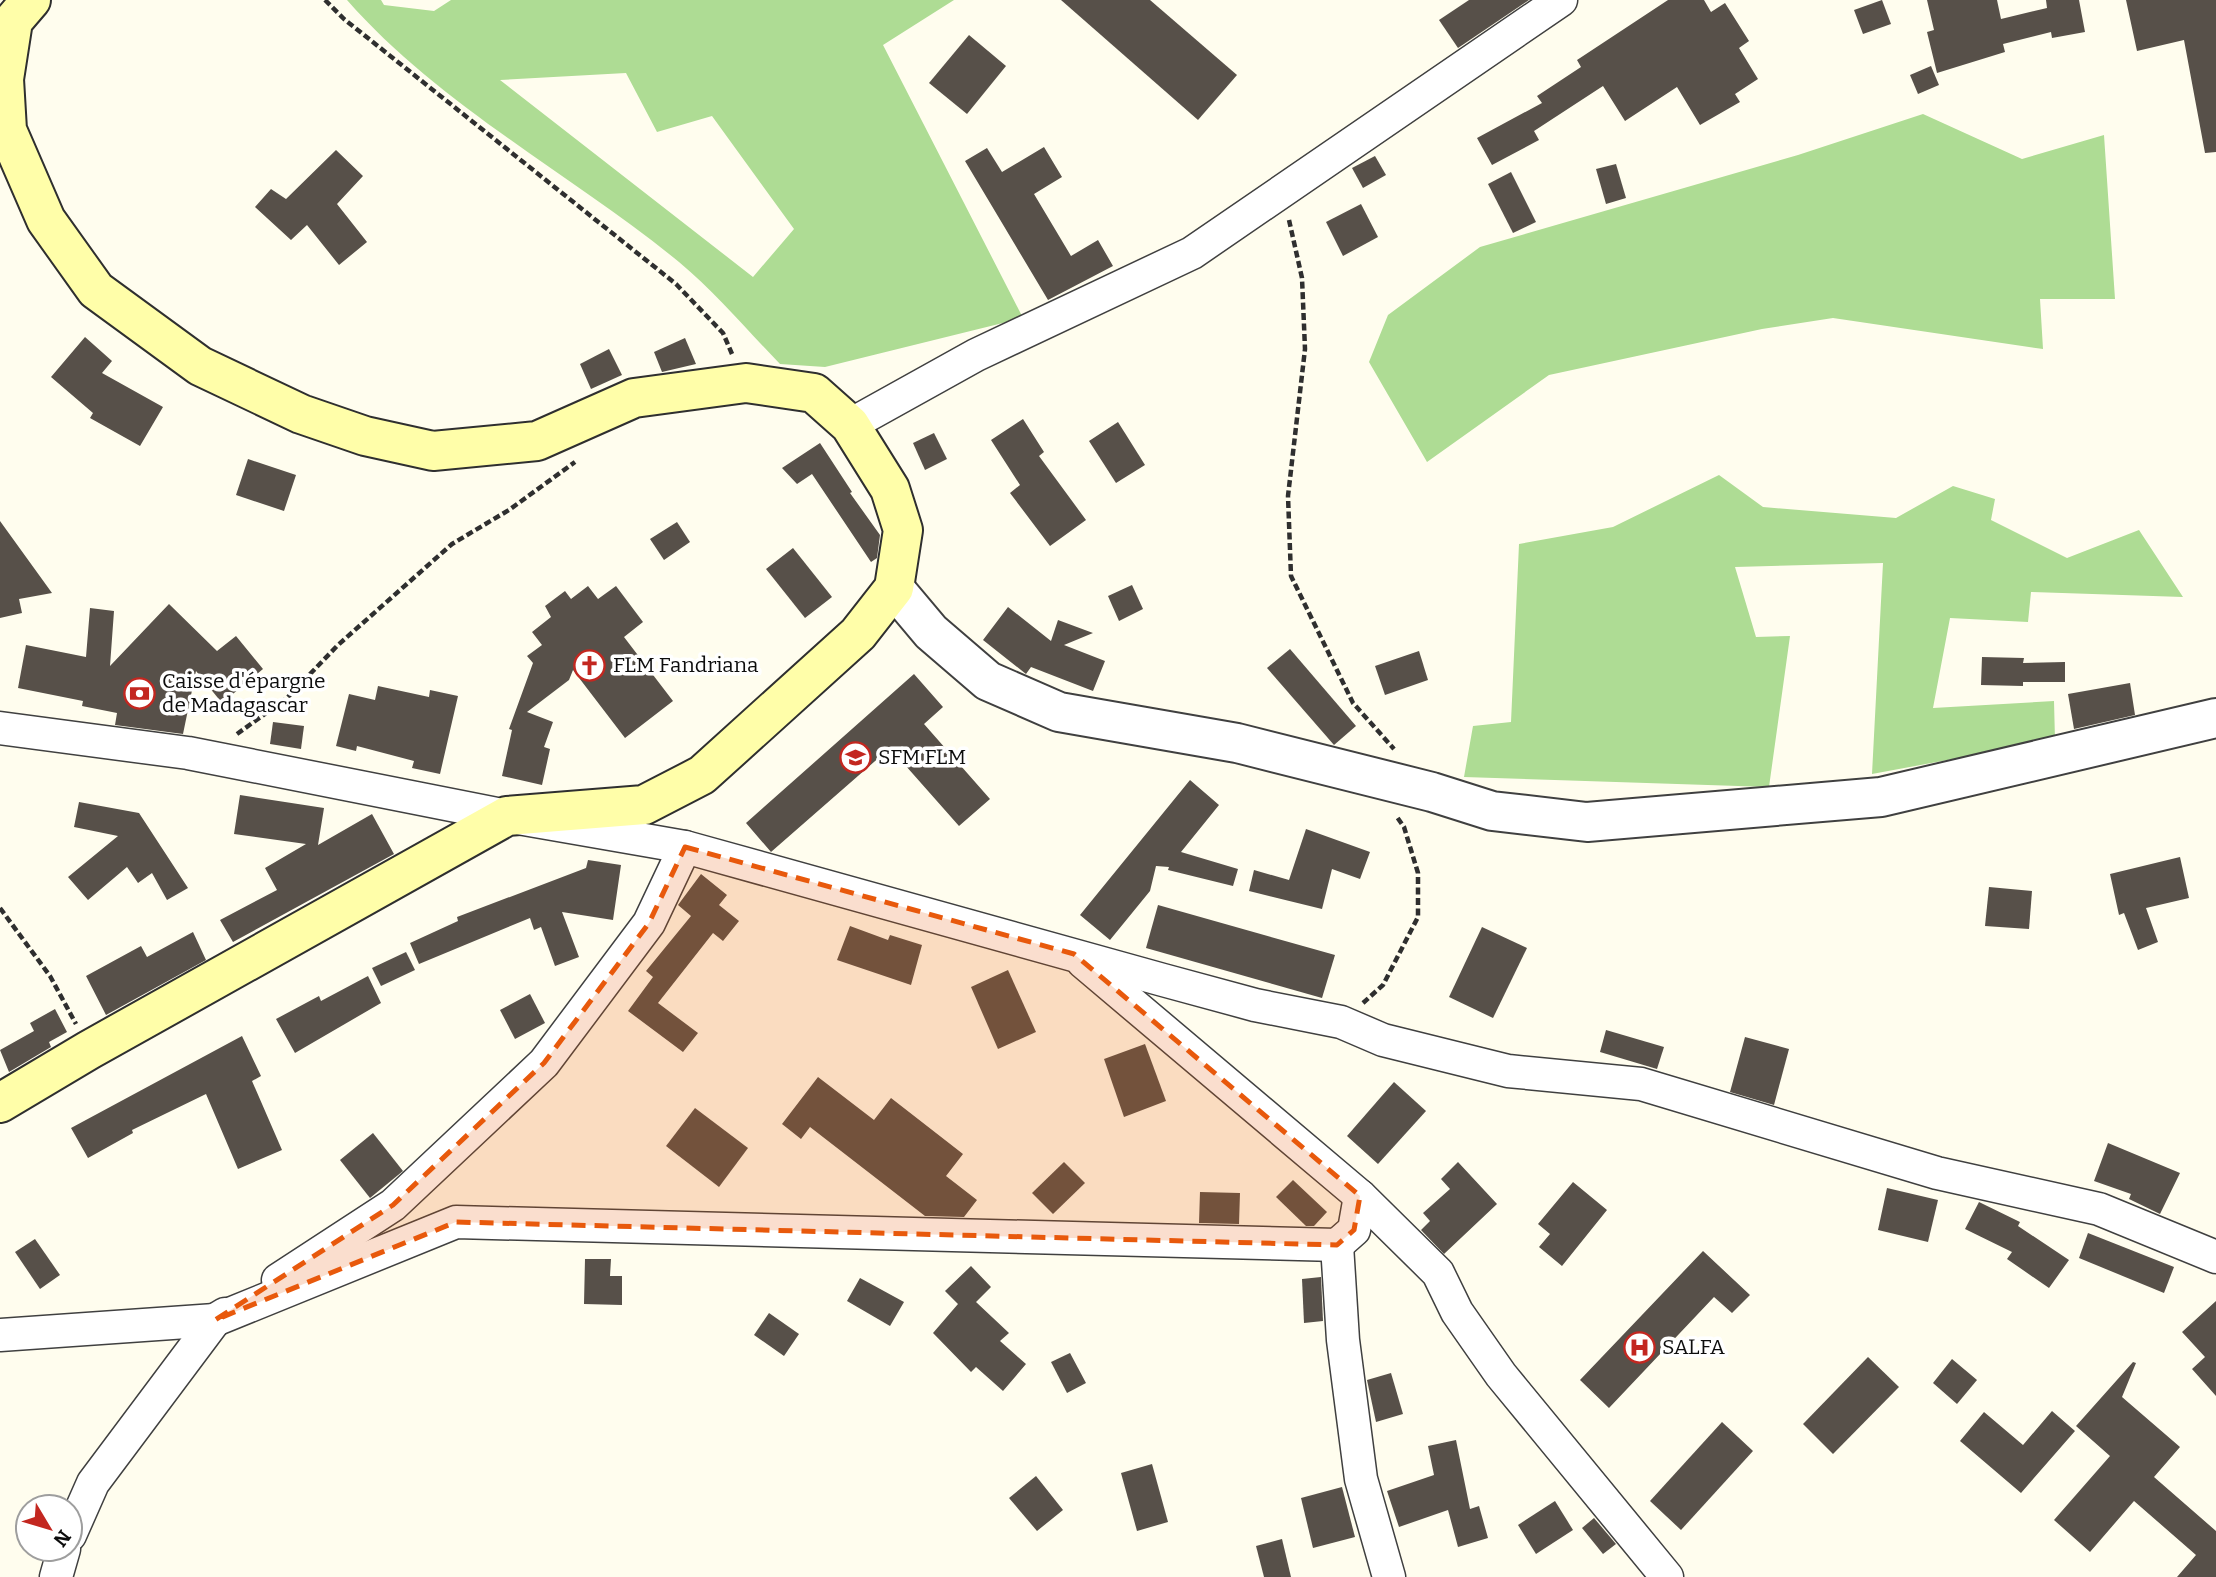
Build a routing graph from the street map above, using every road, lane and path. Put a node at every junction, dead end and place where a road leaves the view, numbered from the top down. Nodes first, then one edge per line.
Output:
1 (31, 0) edge
2 (325, 0) edge
3 (1561, 0) edge
4 (1282, 192) junction
5 (746, 383) junction
6 (850, 425) junction
7 (581, 457) dead end
8 (894, 588) junction
9 (2216, 718) edge
10 (0, 728) edge
11 (187, 753) junction
12 (1382, 764) junction
13 (507, 816) junction
14 (685, 847) junction
15 (0, 908) edge
16 (1074, 954) junction
17 (1341, 1022) junction
18 (89, 1050) junction
19 (0, 1103) edge
20 (1360, 1196) junction
21 (1337, 1245) junction
22 (2216, 1257) edge
23 (215, 1320) junction
24 (0, 1335) edge
25 (84, 1503) edge
26 (1389, 1577) edge
27 (1667, 1577) edge

1 - 5 main road
2 - 5 path
3 - 4 street
4 - 6 street
4 - 12 path
5 - 6 main road
6 - 8 main road
7 - 11 path
8 - 12 street
8 - 13 main road
9 - 12 street
10 - 11 street
11 - 13 street
12 - 17 path
13 - 14 street
13 - 18 main road
14 - 16 street
14 - 23 street
15 - 18 path
16 - 17 street
16 - 20 street
17 - 22 street
18 - 19 main road
20 - 21 street
20 - 27 street
21 - 23 street
21 - 26 street
23 - 24 street
23 - 25 street

